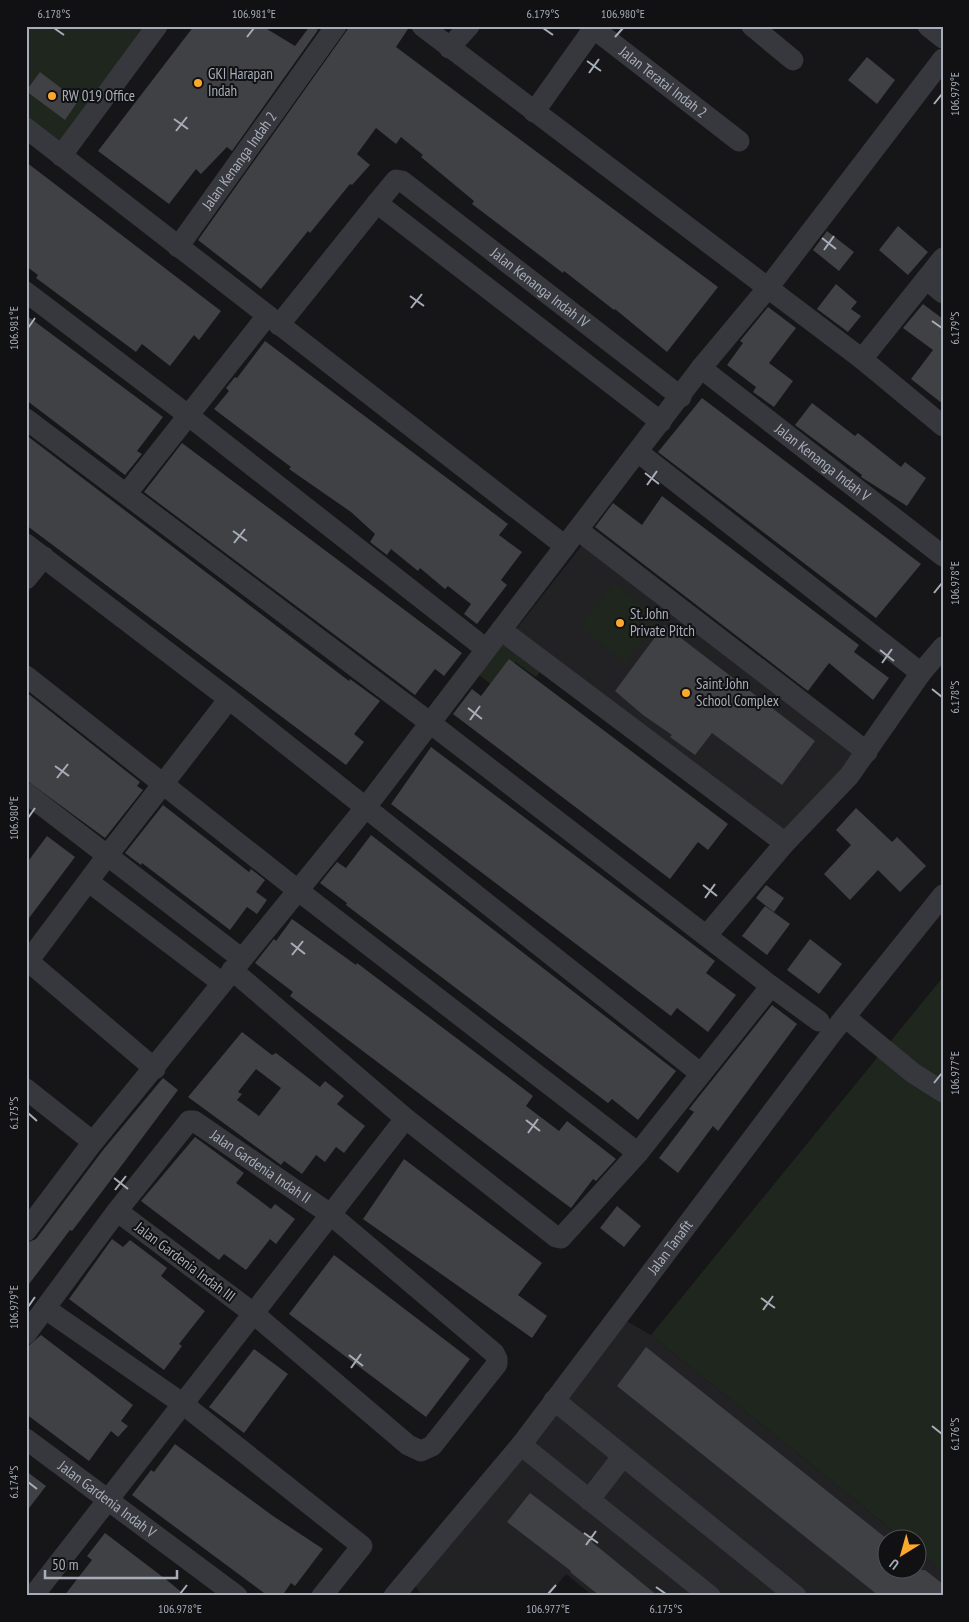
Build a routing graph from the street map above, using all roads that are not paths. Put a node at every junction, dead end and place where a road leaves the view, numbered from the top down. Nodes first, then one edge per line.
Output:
1 (157, 26) edge
2 (336, 26) edge
3 (422, 26) edge
4 (469, 26) edge
5 (752, 26) edge
6 (928, 26) edge
7 (943, 38) edge
8 (449, 48) junction
9 (943, 59) edge
10 (793, 60) dead end
11 (534, 112) junction
12 (26, 128) edge
13 (739, 141) dead end
14 (61, 156) junction
15 (377, 203) junction
16 (178, 247) junction
17 (943, 258) edge
18 (926, 279) junction
19 (767, 289) junction
20 (26, 292) edge
21 (943, 293) edge
22 (273, 320) junction
23 (862, 359) junction
24 (701, 368) junction
25 (681, 396) junction
26 (189, 416) junction
27 (26, 419) edge
28 (661, 422) junction
29 (943, 426) edge
30 (638, 452) junction
31 (127, 493) junction
32 (572, 538) junction
33 (26, 544) edge
34 (943, 556) edge
35 (44, 557) junction
36 (26, 580) edge
37 (502, 630) junction
38 (943, 647) edge
39 (486, 649) junction
40 (921, 672) junction
41 (26, 676) edge
42 (229, 699) junction
43 (429, 722) junction
44 (867, 752) junction
45 (163, 784) junction
46 (26, 793) edge
47 (366, 807) junction
48 (785, 843) junction
49 (107, 856) junction
50 (89, 882) junction
51 (297, 890) junction
52 (943, 895) edge
53 (707, 935) junction
54 (27, 963) edge
55 (232, 971) junction
56 (771, 986) junction
57 (845, 1017) junction
58 (819, 1021) dead end
59 (155, 1069) junction
60 (700, 1073) junction
61 (26, 1089) edge
62 (943, 1092) edge
63 (398, 1128) dead end
64 (93, 1142) junction
65 (638, 1153) junction
66 (117, 1211) junction
67 (330, 1214) junction
68 (29, 1218) edge
69 (46, 1310) junction
70 (253, 1314) junction
71 (26, 1334) edge
72 (554, 1400) junction
73 (183, 1404) junction
74 (26, 1439) edge
75 (521, 1445) junction
76 (623, 1456) junction
77 (108, 1499) junction
78 (589, 1500) junction
79 (26, 1592) edge
80 (32, 1596) edge
81 (237, 1596) edge
82 (322, 1596) edge
83 (394, 1596) edge
84 (710, 1596) edge
85 (796, 1596) edge

1 - 14 street
2 - 16 street, Jalan Kenanga Indah 2
3 - 8 street
4 - 8 street
5 - 10 street
6 - 7 street
8 - 11 street
9 - 19 street
11 - 13 street, Jalan Teratai Indah 2
11 - 19 street
12 - 14 street
14 - 16 street
15 - 22 street
15 - 25 street, Jalan Kenanga Indah IV
15 - 28 street
16 - 22 street
17 - 18 street
18 - 21 street
18 - 23 street
19 - 23 street
19 - 24 street
20 - 26 street
22 - 26 street
22 - 32 street
23 - 29 street
24 - 25 street
24 - 34 street, Jalan Kenanga Indah V
25 - 28 street
26 - 31 street
26 - 39 street
27 - 31 street
28 - 30 street
30 - 32 street
30 - 40 street
31 - 43 street
32 - 37 street
32 - 44 street
33 - 35 street
35 - 36 street
35 - 42 street
37 - 39 street
37 - 48 street
38 - 40 street
39 - 43 street
40 - 44 street
41 - 45 street
42 - 45 street
42 - 47 street
43 - 47 street
43 - 53 street
44 - 48 street
45 - 49 street
45 - 51 street
46 - 49 street
47 - 51 street
47 - 60 street
48 - 53 street
49 - 50 street
49 - 55 street
50 - 54 street
50 - 55 street
51 - 55 street
51 - 65 street
52 - 57 street, Jalan Tanafit
53 - 56 street
54 - 59 street
55 - 59 street
55 - 65 street
56 - 58 street
56 - 60 street
57 - 62 street
57 - 72 street, Jalan Tanafit
59 - 64 street
60 - 65 street
61 - 64 street
63 - 67 street
64 - 68 street
66 - 67 street, Jalan Gardenia Indah II
66 - 69 street
66 - 70 street, Jalan Gardenia Indah III
67 - 70 street
67 - 70 street, Jalan Gardenia Indah II
69 - 71 street
69 - 73 street
70 - 73 street
72 - 75 street, Jalan Tanafit
72 - 76 street
73 - 77 street
73 - 82 street
74 - 77 street, Jalan Gardenia Indah V
75 - 78 street
75 - 83 street, Jalan Tanafit
76 - 78 street
76 - 85 street
77 - 80 street
77 - 81 street, Jalan Gardenia Indah V
78 - 84 street
79 - 80 street

